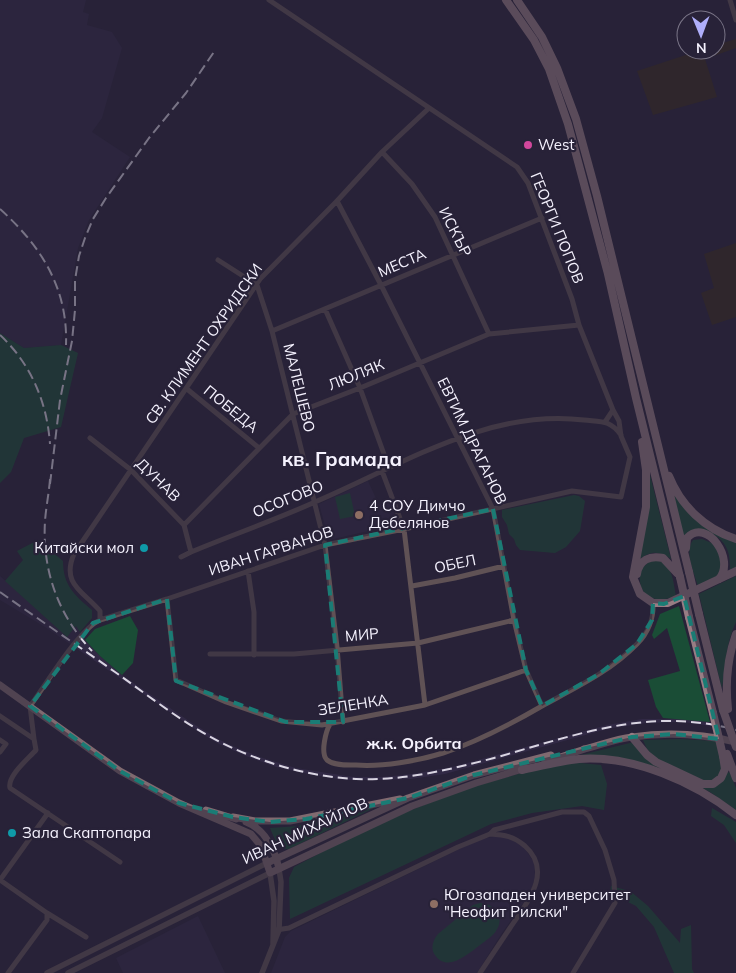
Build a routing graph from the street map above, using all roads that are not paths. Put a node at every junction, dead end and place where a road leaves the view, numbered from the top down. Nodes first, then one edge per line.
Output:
1 (269, 0) edge
2 (506, 0) edge
3 (517, 0) edge
4 (730, 0) edge
5 (736, 20) edge
6 (428, 109) junction
7 (382, 152) junction
8 (337, 201) junction
9 (542, 218) junction
10 (454, 255) junction
11 (218, 260) dead end
12 (257, 285) junction
13 (381, 285) junction
14 (325, 309) junction
15 (579, 325) junction
16 (272, 331) junction
17 (489, 334) junction
18 (420, 362) junction
19 (360, 388) junction
20 (187, 389) junction
21 (645, 396) junction
22 (636, 398) junction
23 (613, 410) junction
24 (293, 414) junction
25 (605, 422) junction
26 (621, 436) junction
27 (90, 438) dead end
28 (459, 438) junction
29 (259, 448) junction
30 (390, 468) junction
31 (131, 470) junction
32 (382, 471) junction
33 (621, 496) joint
34 (315, 503) junction
35 (493, 509) junction
36 (184, 525) junction
37 (404, 529) junction
38 (736, 539) edge
39 (325, 545) junction
40 (191, 552) junction
41 (181, 557) dead end
42 (504, 566) junction
43 (248, 571) junction
44 (736, 571) edge
45 (689, 572) junction
46 (680, 577) junction
47 (713, 583) junction
48 (412, 586) junction
49 (636, 586) junction
50 (166, 599) junction
51 (653, 603) junction
52 (100, 620) junction
53 (514, 620) junction
54 (736, 634) edge
55 (418, 643) junction
56 (337, 650) junction
57 (210, 654) dead end
58 (254, 655) junction
59 (526, 670) junction
60 (0, 686) edge
61 (425, 705) junction
62 (30, 706) junction
63 (542, 706) junction
64 (726, 709) junction
65 (0, 716) edge
66 (343, 722) junction
67 (330, 724) junction
68 (632, 737) junction
69 (34, 739) junction
70 (0, 740) edge
71 (736, 745) edge
72 (588, 748) junction
73 (0, 752) edge
74 (725, 755) junction
75 (522, 770) junction
76 (736, 778) edge
77 (408, 798) junction
78 (180, 803) junction
79 (48, 813) junction
80 (736, 815) edge
81 (232, 817) junction
82 (490, 834) junction
83 (277, 858) junction
84 (120, 862) dead end
85 (267, 863) junction
86 (279, 869) junction
87 (270, 873) junction
88 (46, 913) junction
89 (276, 930) junction
90 (86, 937) dead end
91 (8, 973) edge
92 (47, 973) edge
93 (68, 973) edge
94 (262, 973) edge
95 (480, 973) edge
96 (573, 973) edge

1 - 6 street, ГЕОРГИ ПОПОВ
2 - 22 main road
3 - 21 main road
4 - 5 street
6 - 7 street, СВ. КЛИМЕНТ ОХРИДСКИ
6 - 9 street, ГЕОРГИ ПОПОВ
7 - 8 street, СВ. КЛИМЕНТ ОХРИДСКИ
7 - 10 street, ИСКЪР
8 - 12 street, СВ. КЛИМЕНТ ОХРИДСКИ
8 - 13 street, ЕВТИМ ДРАГАНОВ
9 - 10 street, МЕСТА
9 - 15 street, ГЕОРГИ ПОПОВ
10 - 13 street, МЕСТА
10 - 17 street, ИСКЪР
11 - 12 street
12 - 16 street, МАЛЕШЕВО
12 - 20 street, СВ. КЛИМЕНТ ОХРИДСКИ
13 - 14 street, МЕСТА
13 - 18 street, ЕВТИМ ДРАГАНОВ
14 - 16 street, МЕСТА
14 - 19 street
15 - 17 street, ЛЮЛЯК
15 - 23 street, ГЕОРГИ ПОПОВ
16 - 24 street, МАЛЕШЕВО
17 - 18 street, ЛЮЛЯК
18 - 19 street, ЛЮЛЯК
18 - 28 street, ЕВТИМ ДРАГАНОВ
19 - 24 street, ЛЮЛЯК
19 - 30 street
20 - 29 street, ПОБЕДА
20 - 31 street, СВ. КЛИМЕНТ ОХРИДСКИ
21 - 38 main road
21 - 45 main road
22 - 46 main road
22 - 49 main road
23 - 25 street
23 - 26 street, ГЕОРГИ ПОПОВ
24 - 29 street, ЛЮЛЯК
24 - 34 street, МАЛЕШЕВО
25 - 26 street
25 - 28 street, ОСОГОВО
26 - 33 street, ГЕОРГИ ПОПОВ
27 - 31 street, ДУНАВ
28 - 30 street, ОСОГОВО
28 - 35 street, ЕВТИМ ДРАГАНОВ
29 - 36 street, ЛЮЛЯК
30 - 32 street, ОСОГОВО
31 - 36 street, ДУНАВ
31 - 52 street, СВ. КЛИМЕНТ ОХРИДСКИ
32 - 34 street, ОСОГОВО
32 - 37 street
33 - 35 street, ИВАН ГАРВАНОВ
34 - 39 street, МАЛЕШЕВО
34 - 40 street, ОСОГОВО
35 - 37 street, ИВАН ГАРВАНОВ
35 - 42 street, ЕВТИМ ДРАГАНОВ
36 - 40 street, ДУНАВ
37 - 39 street, ИВАН ГАРВАНОВ
37 - 48 street
39 - 43 street, ИВАН ГАРВАНОВ
39 - 56 street, МАЛЕШЕВО
40 - 41 street, ОСОГОВО
42 - 48 street, ОБЕЛ
42 - 53 street, ЕВТИМ ДРАГАНОВ
43 - 50 street, ИВАН ГАРВАНОВ
43 - 58 street
44 - 47 main road
45 - 47 main road
45 - 64 main road, bridge
46 - 49 main road
46 - 74 main road, bridge
47 - 51 main road
48 - 55 street
49 - 51 main road
50 - 52 street, ИВАН ГАРВАНОВ
50 - 67 street, ЗЕЛЕНКА
51 - 63 street
52 - 62 street, ИВАН ГАРВАНОВ
53 - 55 street, МИР
53 - 59 street, ЕВТИМ ДРАГАНОВ
54 - 64 main road
55 - 56 street, МИР
55 - 61 street
56 - 58 street, МИР
56 - 66 street, МАЛЕШЕВО
57 - 58 street, МИР
59 - 61 street, ЗЕЛЕНКА
59 - 63 street, ЕВТИМ ДРАГАНОВ
60 - 62 main road
61 - 66 street, ЗЕЛЕНКА
62 - 69 street
62 - 78 main road
63 - 67 street
64 - 71 main road, bridge
65 - 69 street
66 - 67 street, ЗЕЛЕНКА
68 - 71 main road, ИВАН МИХАЙЛОВ
68 - 72 main road, ИВАН МИХАЙЛОВ
68 - 74 main road
69 - 79 street
70 - 73 street
72 - 75 main road, ИВАН МИХАЙЛОВ
72 - 77 main road, ИВАН МИХАЙЛОВ
74 - 76 main road
75 - 80 main road
75 - 86 main road, ИВАН МИХАЙЛОВ
77 - 81 main road
77 - 83 main road, ИВАН МИХАЙЛОВ
78 - 81 main road
78 - 85 main road
79 - 84 street
79 - 88 street
81 - 83 main road
82 - 89 street
82 - 95 street
82 - 96 street
83 - 85 main road, ИВАН МИХАЙЛОВ
83 - 86 main road
85 - 87 main road
85 - 92 street, ИВАН МИХАЙЛОВ
86 - 87 main road, ИВАН МИХАЙЛОВ
86 - 89 street
87 - 89 street
87 - 93 street, ИВАН МИХАЙЛОВ
88 - 90 street
88 - 91 street
89 - 94 street

